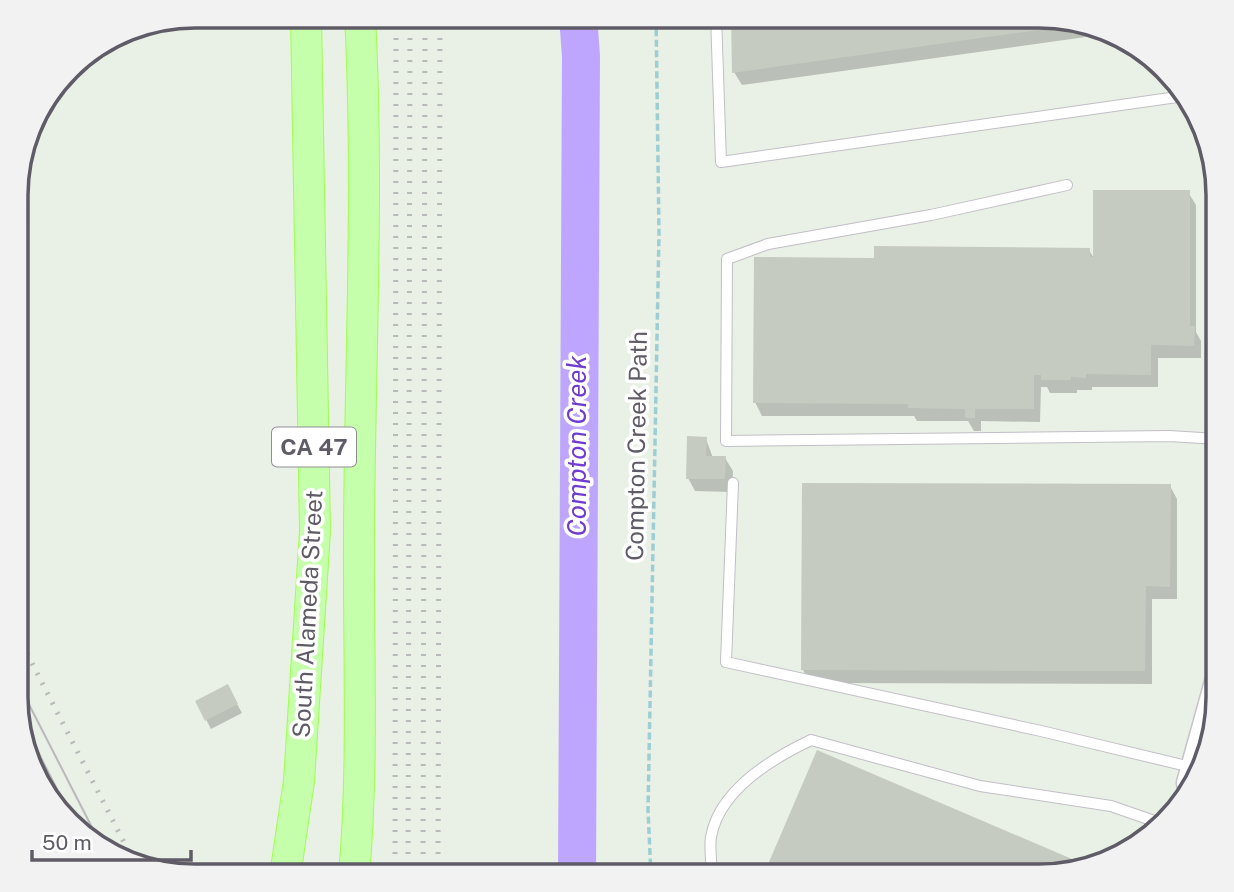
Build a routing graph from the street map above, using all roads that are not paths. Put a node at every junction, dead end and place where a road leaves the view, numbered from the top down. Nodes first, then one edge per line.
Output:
1 (306, 28) edge
2 (361, 28) edge
3 (716, 28) edge
4 (1174, 97) edge
5 (1067, 185) dead end
6 (1206, 438) edge
7 (733, 483) dead end
8 (1188, 772) edge
9 (1151, 820) edge
10 (287, 864) edge
11 (355, 864) edge
12 (711, 864) edge

1 - 10 main road, South Alameda Street / CA 47
2 - 11 main road, South Alameda Street / CA 47
3 - 4 lane
5 - 6 lane
7 - 8 lane
9 - 12 lane

